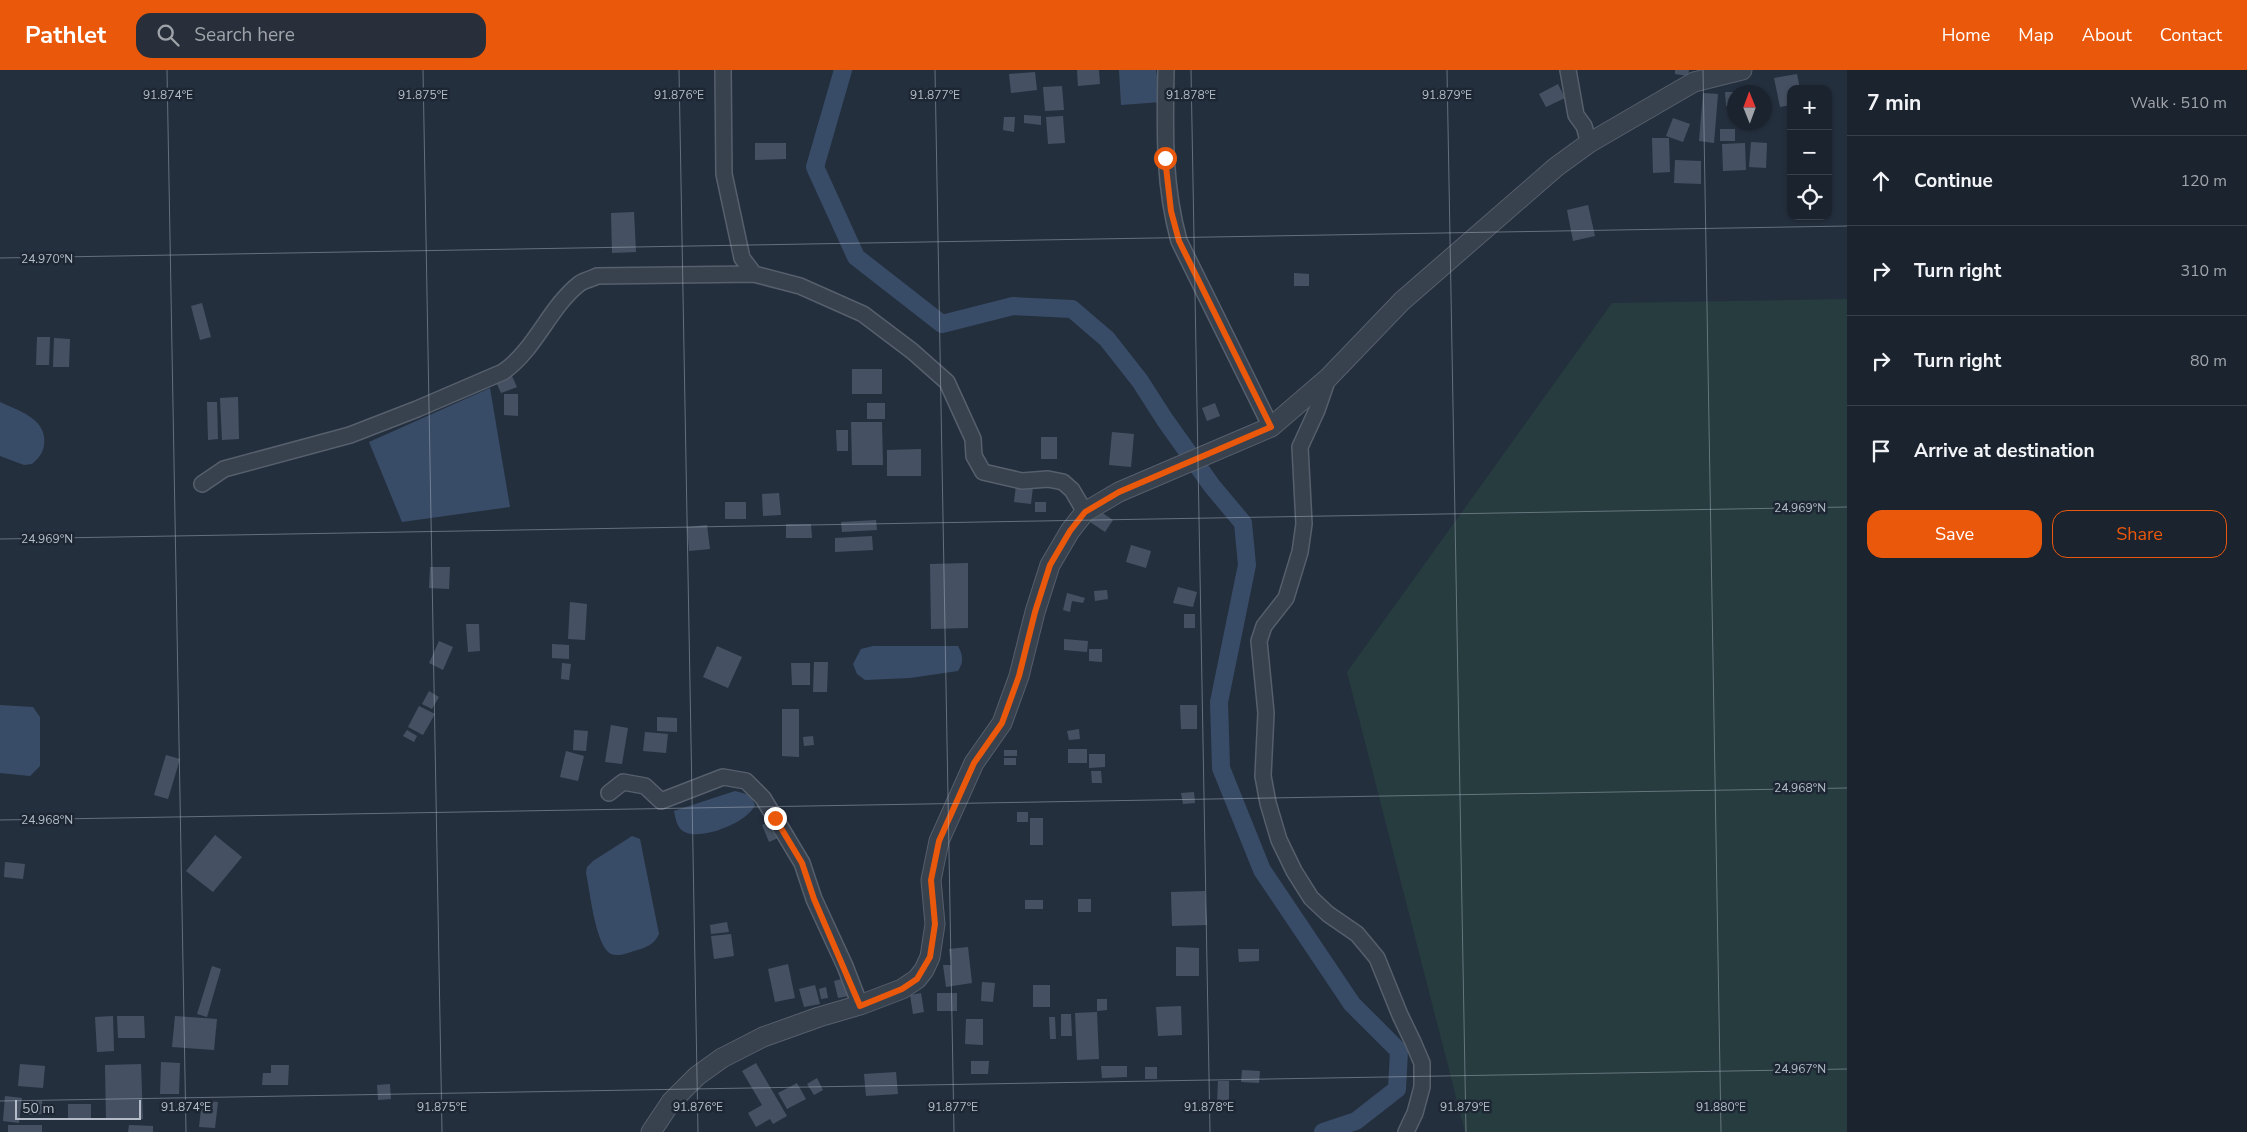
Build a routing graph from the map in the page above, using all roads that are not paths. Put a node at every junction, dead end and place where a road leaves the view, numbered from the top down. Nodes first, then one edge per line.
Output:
1 (723, 70) edge
2 (1166, 70) edge
3 (1568, 70) edge
4 (1742, 70) edge
5 (1589, 143) junction
6 (754, 274) junction
7 (1328, 378) junction
8 (1271, 427) junction
9 (202, 484) dead end
10 (1085, 512) junction
11 (609, 793) dead end
12 (860, 1006) junction
13 (651, 1132) edge
14 (1406, 1132) edge

1 - 6 street
2 - 8 street
3 - 5 street
4 - 5 street
5 - 7 street
6 - 9 street
6 - 10 street
7 - 8 street
7 - 14 street
8 - 10 street
10 - 12 street
11 - 12 street
12 - 13 street

